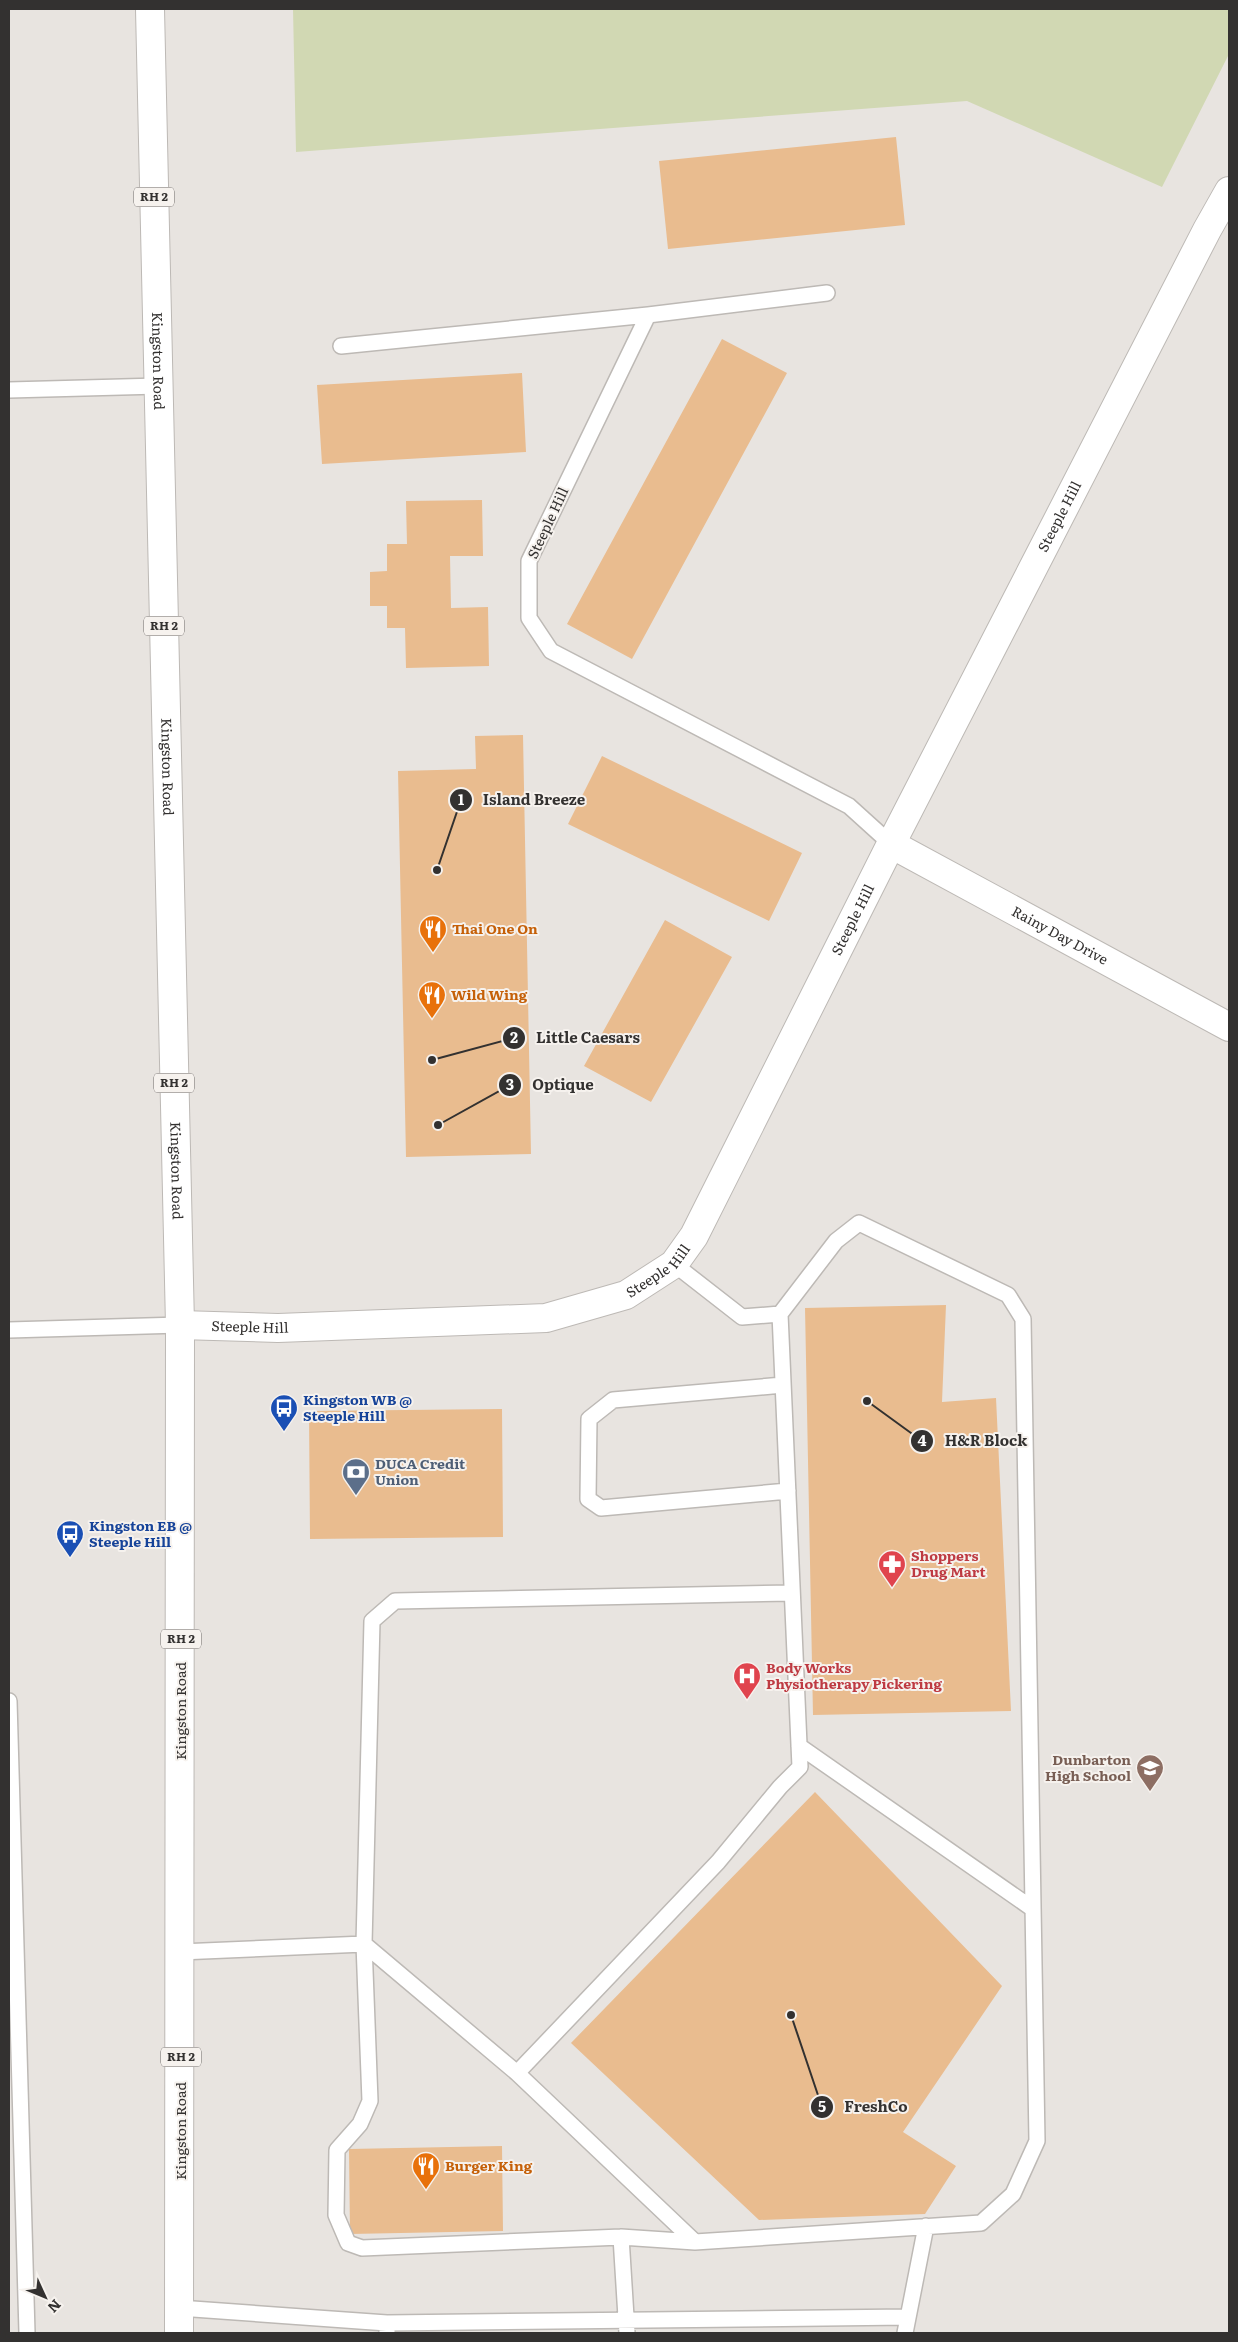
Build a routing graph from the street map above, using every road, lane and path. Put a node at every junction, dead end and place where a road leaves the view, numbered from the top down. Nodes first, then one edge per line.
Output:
1 (150, 9) edge
2 (1229, 192) edge
3 (827, 293) dead end
4 (648, 315) junction
5 (341, 346) dead end
6 (159, 386) junction
7 (9, 390) edge
8 (891, 844) junction
9 (1229, 1027) edge
10 (674, 1264) junction
11 (780, 1314) junction
12 (180, 1325) junction
13 (9, 1330) edge
14 (783, 1385) junction
15 (788, 1491) junction
16 (792, 1593) junction
17 (9, 1702) edge
18 (799, 1746) junction
19 (1033, 1909) junction
20 (364, 1944) junction
21 (180, 1952) junction
22 (517, 2073) junction
23 (926, 2226) junction
24 (621, 2237) junction
25 (695, 2242) junction
26 (908, 2317) junction
27 (179, 2321) edge
28 (627, 2327) edge
29 (387, 2328) edge
30 (27, 2333) edge
31 (905, 2333) edge

1 - 6 main road, Kingston Road / RH 2
2 - 8 main road, Steeple Hill
3 - 4 lane
4 - 5 lane
4 - 8 lane, Steeple Hill
6 - 7 lane
6 - 12 main road, Kingston Road / RH 2
8 - 9 main road, Rainy Day Drive
8 - 10 main road, Steeple Hill
10 - 11 lane
10 - 12 main road, Steeple Hill
11 - 14 lane
11 - 19 lane
12 - 13 lane
12 - 21 main road, Kingston Road / RH 2
14 - 15 lane
14 - 15 lane
15 - 16 lane
16 - 18 lane
16 - 20 lane
17 - 30 lane
18 - 19 lane
18 - 22 lane
19 - 23 lane
20 - 21 lane
20 - 22 lane
20 - 24 lane
21 - 27 main road, Kingston Road / RH 2
22 - 25 lane
23 - 25 lane
23 - 26 lane
24 - 25 lane
24 - 28 lane
26 - 28 lane
26 - 31 lane
27 - 29 lane
28 - 29 lane

